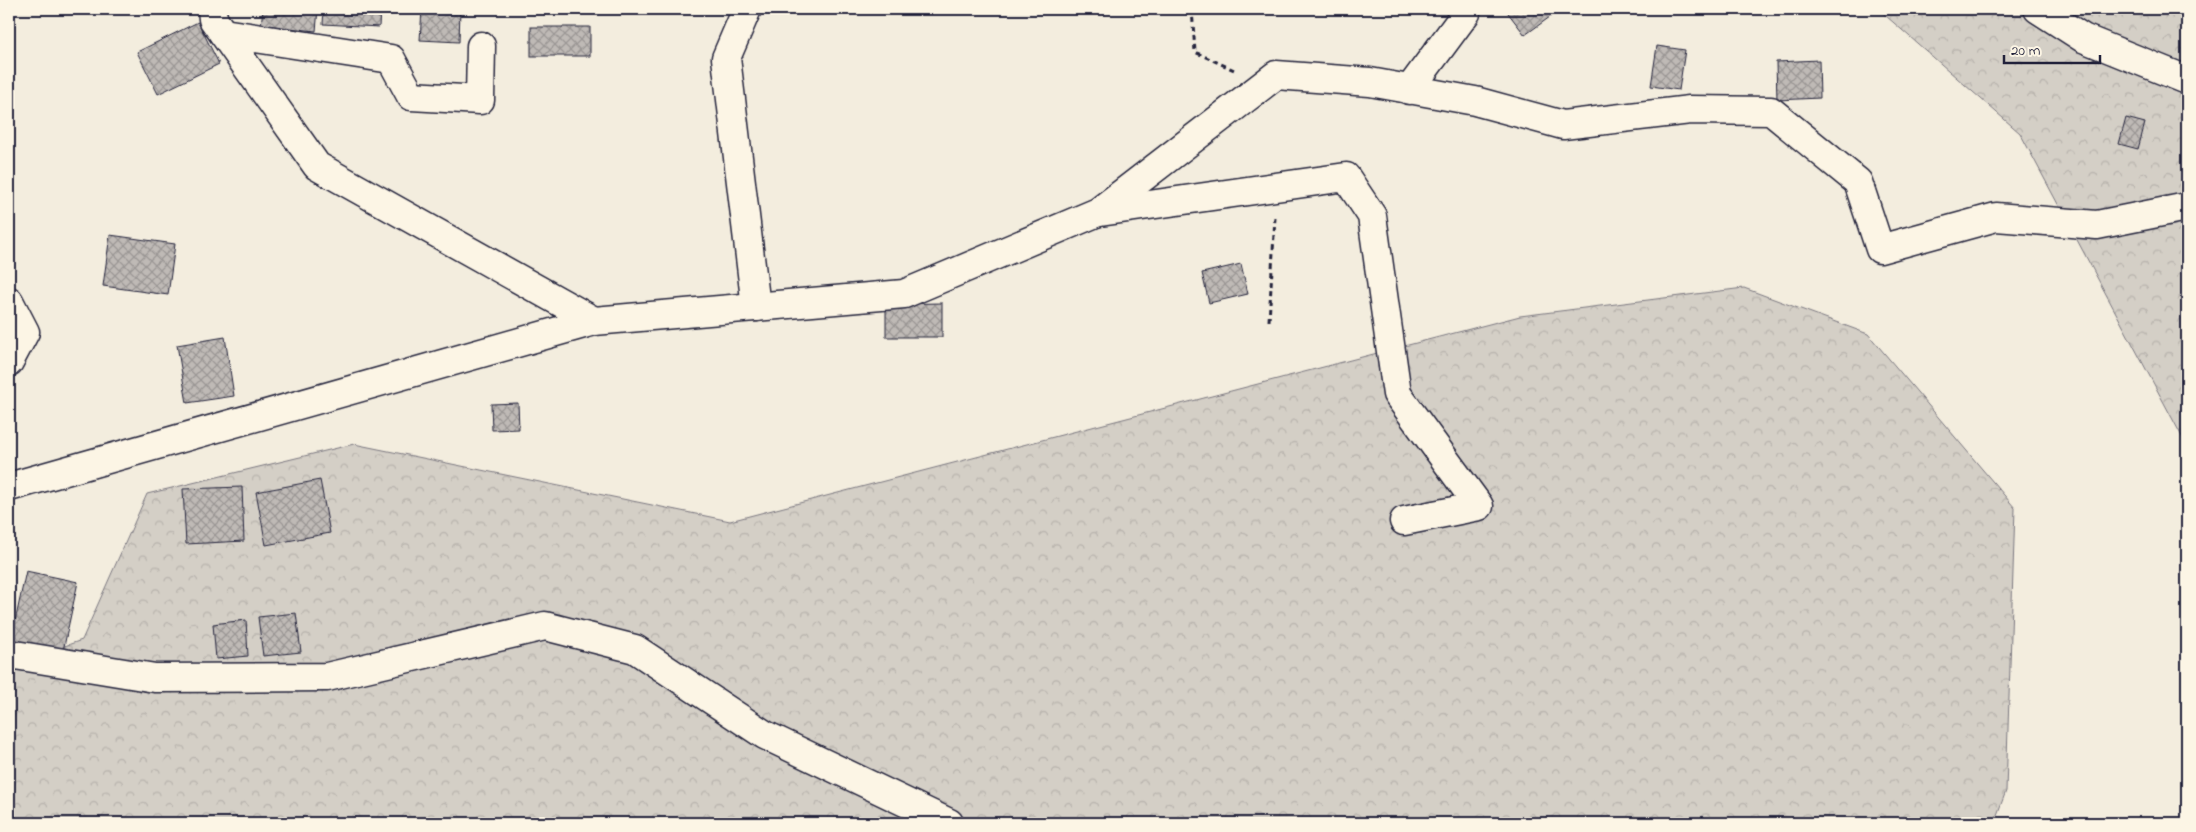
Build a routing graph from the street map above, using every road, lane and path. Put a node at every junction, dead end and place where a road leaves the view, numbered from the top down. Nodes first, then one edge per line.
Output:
1 (747, 9) edge
2 (1192, 9) edge
3 (2038, 9) edge
4 (1466, 14) dead end
5 (217, 21) edge
6 (481, 46) dead end
7 (2187, 80) edge
8 (1264, 84) junction
9 (1409, 90) junction
10 (1276, 187) junction
11 (2185, 209) edge
12 (1098, 212) junction
13 (9, 301) edge
14 (756, 307) junction
15 (594, 321) junction
16 (1269, 321) dead end
17 (9, 362) edge
18 (9, 487) edge
19 (1404, 521) dead end
20 (9, 654) edge
21 (950, 823) edge

1 - 14 street
2 - 8 path
3 - 7 street
4 - 9 street
5 - 6 street
5 - 15 street
8 - 9 street
8 - 12 street
9 - 11 street
10 - 12 street
10 - 16 path
10 - 19 street
12 - 14 street
13 - 17 street
14 - 15 street
15 - 18 street
20 - 21 street

